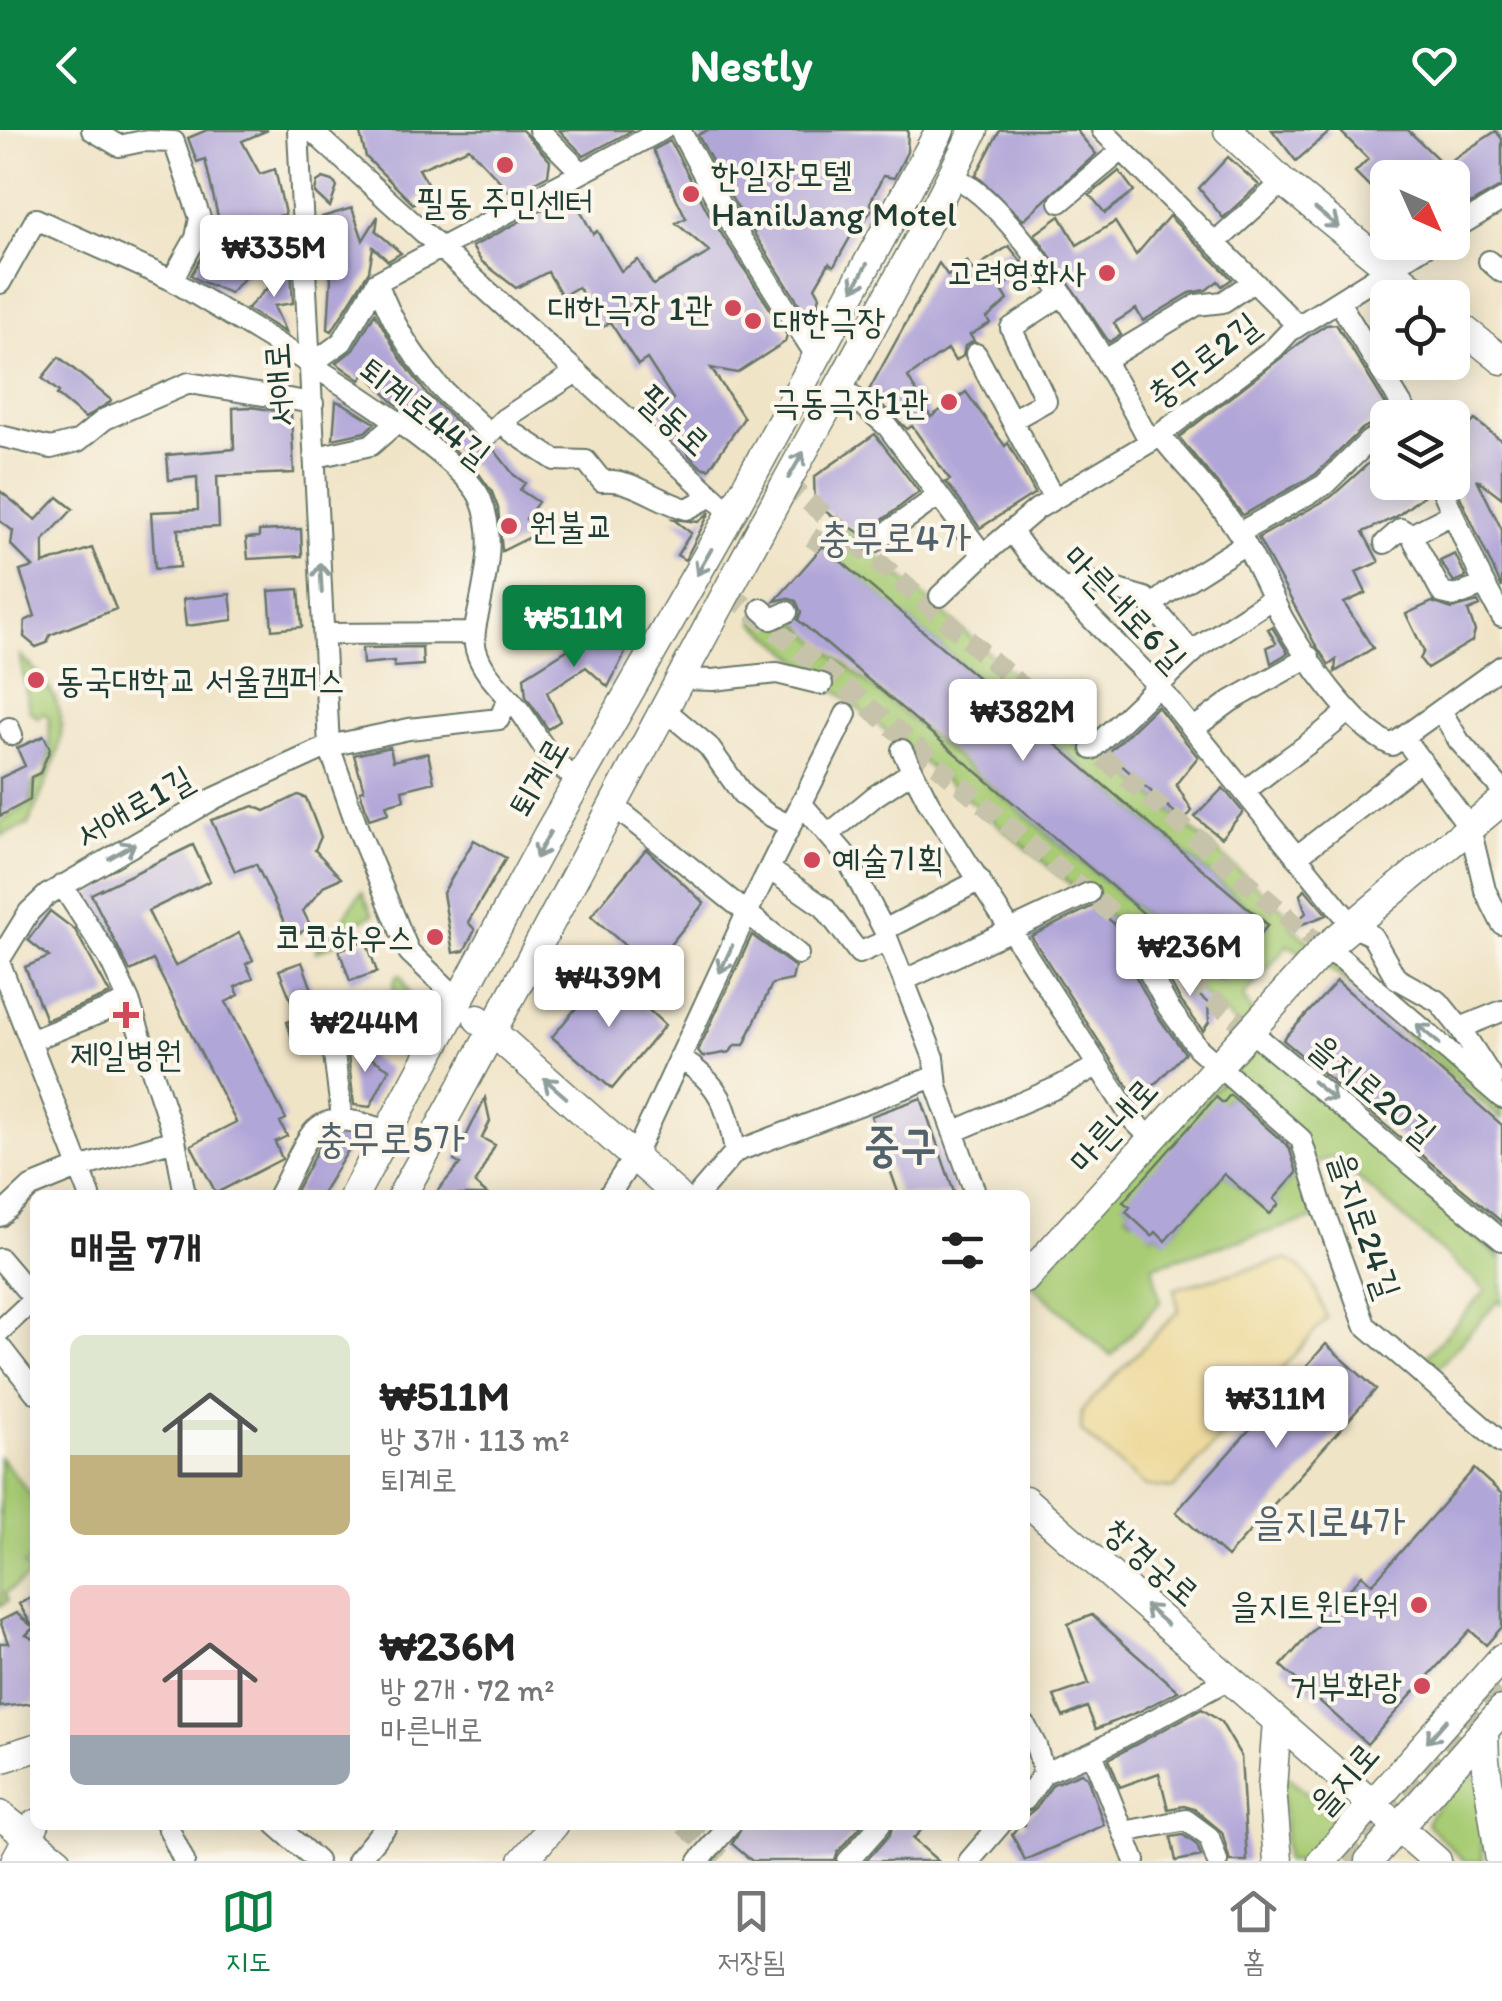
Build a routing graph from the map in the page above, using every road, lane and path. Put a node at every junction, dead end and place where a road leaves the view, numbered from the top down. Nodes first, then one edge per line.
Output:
1 (92, 130) edge
2 (298, 130) edge
3 (310, 130) edge
4 (538, 130) edge
5 (662, 130) edge
6 (680, 130) edge
7 (940, 130) edge
8 (974, 130) edge
9 (1102, 130) edge
10 (1228, 130) edge
11 (1122, 150) junction
12 (581, 172) junction
13 (952, 176) junction
14 (1283, 182) junction
15 (1502, 200) edge
16 (1060, 202) dead end
17 (1470, 219) edge
18 (1224, 235) dead end
19 (440, 250) junction
20 (1403, 260) edge
21 (1390, 268) junction
22 (172, 280) junction
23 (1404, 280) edge
24 (377, 282) junction
25 (1253, 282) junction
26 (0, 283) edge
27 (1062, 296) junction
28 (1339, 302) junction
29 (1298, 326) junction
30 (1470, 334) edge
31 (976, 354) dead end
32 (817, 357) junction
33 (1105, 360) junction
34 (1502, 360) edge
35 (310, 365) junction
36 (575, 373) junction
37 (842, 386) junction
38 (1399, 400) edge
39 (313, 403) junction
40 (1012, 420) junction
41 (397, 422) junction
42 (496, 426) junction
43 (0, 436) edge
44 (1155, 439) junction
45 (1370, 440) edge
46 (316, 457) junction
47 (938, 496) junction
48 (1054, 499) junction
49 (1446, 500) edge
50 (720, 505) junction
51 (1452, 514) junction
52 (1011, 531) junction
53 (1410, 535) junction
54 (1242, 538) junction
55 (874, 542) dead end
56 (1385, 544) dead end
57 (982, 555) junction
58 (1064, 589) junction
59 (940, 596) dead end
60 (1273, 598) junction
61 (1495, 598) edge
62 (1152, 606) junction
63 (761, 609) dead end
64 (787, 612) dead end
65 (474, 633) junction
66 (324, 634) junction
67 (1194, 652) junction
68 (1309, 657) junction
69 (1502, 666) edge
70 (682, 679) junction
71 (822, 684) dead end
72 (1159, 687) junction
73 (509, 698) junction
74 (665, 710) junction
75 (1349, 710) junction
76 (1441, 710) junction
77 (846, 714) dead end
78 (1193, 730) junction
79 (1403, 738) junction
80 (329, 746) junction
81 (1092, 749) dead end
82 (902, 750) dead end
83 (1420, 760) junction
84 (913, 771) junction
85 (580, 779) junction
86 (1502, 790) edge
87 (1244, 792) junction
88 (1502, 801) edge
89 (802, 803) junction
90 (615, 807) junction
91 (790, 826) junction
92 (1470, 828) junction
93 (829, 834) junction
94 (1296, 858) junction
95 (769, 869) junction
96 (980, 880) junction
97 (62, 885) junction
98 (1089, 893) dead end
99 (746, 915) junction
100 (1502, 924) edge
101 (1353, 926) junction
102 (1012, 932) junction
103 (886, 935) junction
104 (1128, 935) dead end
105 (1324, 949) junction
106 (798, 954) dead end
107 (0, 961) edge
108 (905, 980) junction
109 (460, 1000) junction
110 (128, 1001) junction
111 (1502, 1011) edge
112 (1460, 1028) junction
113 (1248, 1029) junction
114 (490, 1031) junction
115 (30, 1041) junction
116 (333, 1046) dead end
117 (679, 1058) junction
118 (1216, 1065) junction
119 (1097, 1066) junction
120 (936, 1076) junction
121 (1496, 1084) edge
122 (342, 1118) junction
123 (389, 1132) junction
124 (954, 1132) junction
125 (1152, 1139) junction
126 (175, 1140) junction
127 (735, 1152) junction
128 (634, 1158) junction
129 (78, 1168) junction
130 (88, 1190) edge
131 (184, 1190) edge
132 (282, 1190) edge
133 (357, 1190) edge
134 (414, 1190) edge
135 (612, 1190) edge
136 (671, 1190) edge
137 (702, 1190) edge
138 (974, 1190) edge
139 (3, 1206) edge
140 (1502, 1240) edge
141 (0, 1259) edge
142 (1030, 1273) edge
143 (30, 1294) edge
144 (30, 1303) edge
145 (0, 1331) edge
146 (0, 1347) edge
147 (30, 1386) edge
148 (1502, 1443) edge
149 (1030, 1504) edge
150 (1502, 1658) edge
151 (1229, 1680) junction
152 (1493, 1720) edge
153 (1277, 1721) junction
154 (1030, 1735) edge
155 (30, 1750) edge
156 (1092, 1753) junction
157 (0, 1759) edge
158 (1044, 1773) junction
159 (1030, 1793) edge
160 (1372, 1804) junction
161 (0, 1815) edge
162 (1398, 1827) junction
163 (169, 1830) edge
164 (282, 1830) edge
165 (383, 1830) edge
166 (550, 1830) edge
167 (726, 1830) edge
168 (876, 1830) edge
169 (996, 1830) edge
170 (1124, 1832) junction
171 (26, 1840) edge
172 (58, 1861) edge
173 (184, 1861) edge
174 (317, 1861) edge
175 (357, 1861) edge
176 (524, 1861) edge
177 (700, 1861) edge
178 (848, 1861) edge
179 (969, 1861) edge
180 (1136, 1861) edge
181 (1218, 1861) edge
182 (1278, 1861) edge
183 (1322, 1861) edge
184 (1368, 1861) edge
185 (1436, 1861) edge
186 (1500, 1861) edge

1 - 22 street
2 - 35 street, 서애로
3 - 19 street, 필동로
4 - 12 street
5 - 12 street
6 - 32 street
7 -> 32 main road, 퇴계로
8 - 13 main road
9 - 11 street
10 - 14 main road
11 - 16 street
11 - 25 street
12 - 19 street
13 - 27 street
13 - 37 main road
14 - 18 street
14 -> 21 main road
15 - 17 street
19 - 24 street
19 - 36 street, 필동로
20 - 21 street, 충무로2길
21 - 23 main road
21 - 28 street, 충무로2길
22 - 26 street, 퇴계로44길
22 - 35 street, 퇴계로44길
24 - 35 street
24 - 42 street
25 - 29 street
25 - 33 street
27 - 33 street
27 - 40 street
28 - 29 street, 충무로2길
28 - 38 street
29 - 44 street, 충무로2길
30 - 34 main road
31 - 40 street
32 - 50 main road, 퇴계로
33 - 44 street
35 - 39 street, 서애로
35 - 41 street, 퇴계로44길
36 - 42 street
36 - 50 street, 필동로
37 - 47 street
70 -> 37 main road
39 - 43 street
39 - 46 street, 서애로
40 - 48 street
41 - 46 street, 서애로
41 - 65 street, 퇴계로44길
42 - 50 street
44 - 48 street, 충무로2길
44 - 54 street
45 - 54 street
66 -> 46 street, 서애로
47 - 55 street
47 - 57 street
48 - 52 street, 충무로2길
49 - 51 street
50 -> 85 main road, 퇴계로
51 - 53 street
51 - 61 street
52 - 57 street, 충무로2길
52 - 58 street, 마른내로6길
53 - 56 street
53 - 61 street
54 - 60 street
54 - 62 street
57 - 59 street, 충무로2길
58 - 62 street
58 - 72 street, 마른내로6길
60 - 67 street
60 - 68 street
62 - 67 street
63 - 64 street
65 - 66 street
65 - 73 street
66 - 80 street, 서애로
67 - 72 street
68 - 75 street
68 - 78 street
69 - 76 street
70 - 71 street
70 - 74 main road
72 - 78 street, 마른내로6길
72 - 81 street
73 - 80 street
73 - 85 street
74 - 90 main road
74 - 91 street
75 - 79 street
75 - 87 street
76 - 79 street
76 - 86 street
77 - 89 street
78 - 87 street, 마른내로6길
79 - 83 street
97 -> 80 street, 서애로1길
80 - 109 street, 서애로
82 - 84 street
83 - 92 street
83 - 94 street
84 - 93 street
84 - 96 street
85 -> 109 main road, 퇴계로
87 - 94 street, 마른내로6길
88 - 92 main road, 마른내로
89 - 91 street
89 - 93 street
90 - 99 street
90 - 114 main road
91 - 95 street
92 - 100 street
92 - 101 main road, 마른내로
93 - 103 street
94 - 101 street, 마른내로6길
95 - 99 street
95 - 103 street
96 - 102 street
96 - 103 street
97 - 107 street, 서애로1길
97 - 110 street
98 - 102 street
99 - 106 street
99 -> 117 street
101 - 105 main road, 마른내로
101 - 112 street
102 - 108 street
102 - 119 street
103 - 108 street
104 - 118 street
105 - 113 main road, 마른내로
121 -> 105 street
107 - 115 street
108 - 120 street
109 - 114 main road
109 - 123 main road, 퇴계로
110 - 115 street
110 - 126 street
111 - 112 street
112 - 121 street
113 - 118 main road, 마른내로
113 -> 140 street, 을지로20길
128 -> 114 main road
114 - 134 main road
115 - 129 street
116 - 122 street
117 - 127 street
117 - 128 street
118 - 125 main road, 마른내로
118 - 148 street, 을지로24길
119 - 124 street
119 - 125 street
120 - 124 street
120 - 127 street
122 - 123 street
122 - 132 street
123 - 133 main road, 퇴계로
124 - 138 street
125 - 142 main road, 마른내로
126 - 129 street
126 - 131 street
127 - 137 street
128 - 135 street
128 - 136 main road
129 - 130 street
129 - 139 street
141 - 143 street
144 - 145 street
146 - 147 street
151 -> 149 main road, 창경궁로
150 -> 160 main road, 을지로
151 - 153 main road, 창경궁로
151 - 156 street
152 - 162 main road, 을지로
152 - 186 main road
153 - 160 main road, 창경궁로
153 - 182 main road
154 - 158 street
155 - 157 main road
156 - 158 street
156 - 170 street
158 - 159 street
160 - 162 main road, 창경궁로
160 - 183 main road, 을지로
161 - 171 main road
162 - 184 main road, 을지로
162 - 185 main road, 창경궁로
163 - 173 street
164 - 174 street
165 - 175 street
166 - 176 main road
167 - 177 street
168 - 178 street
169 - 179 street
170 - 180 street
170 - 181 street
171 - 172 main road

